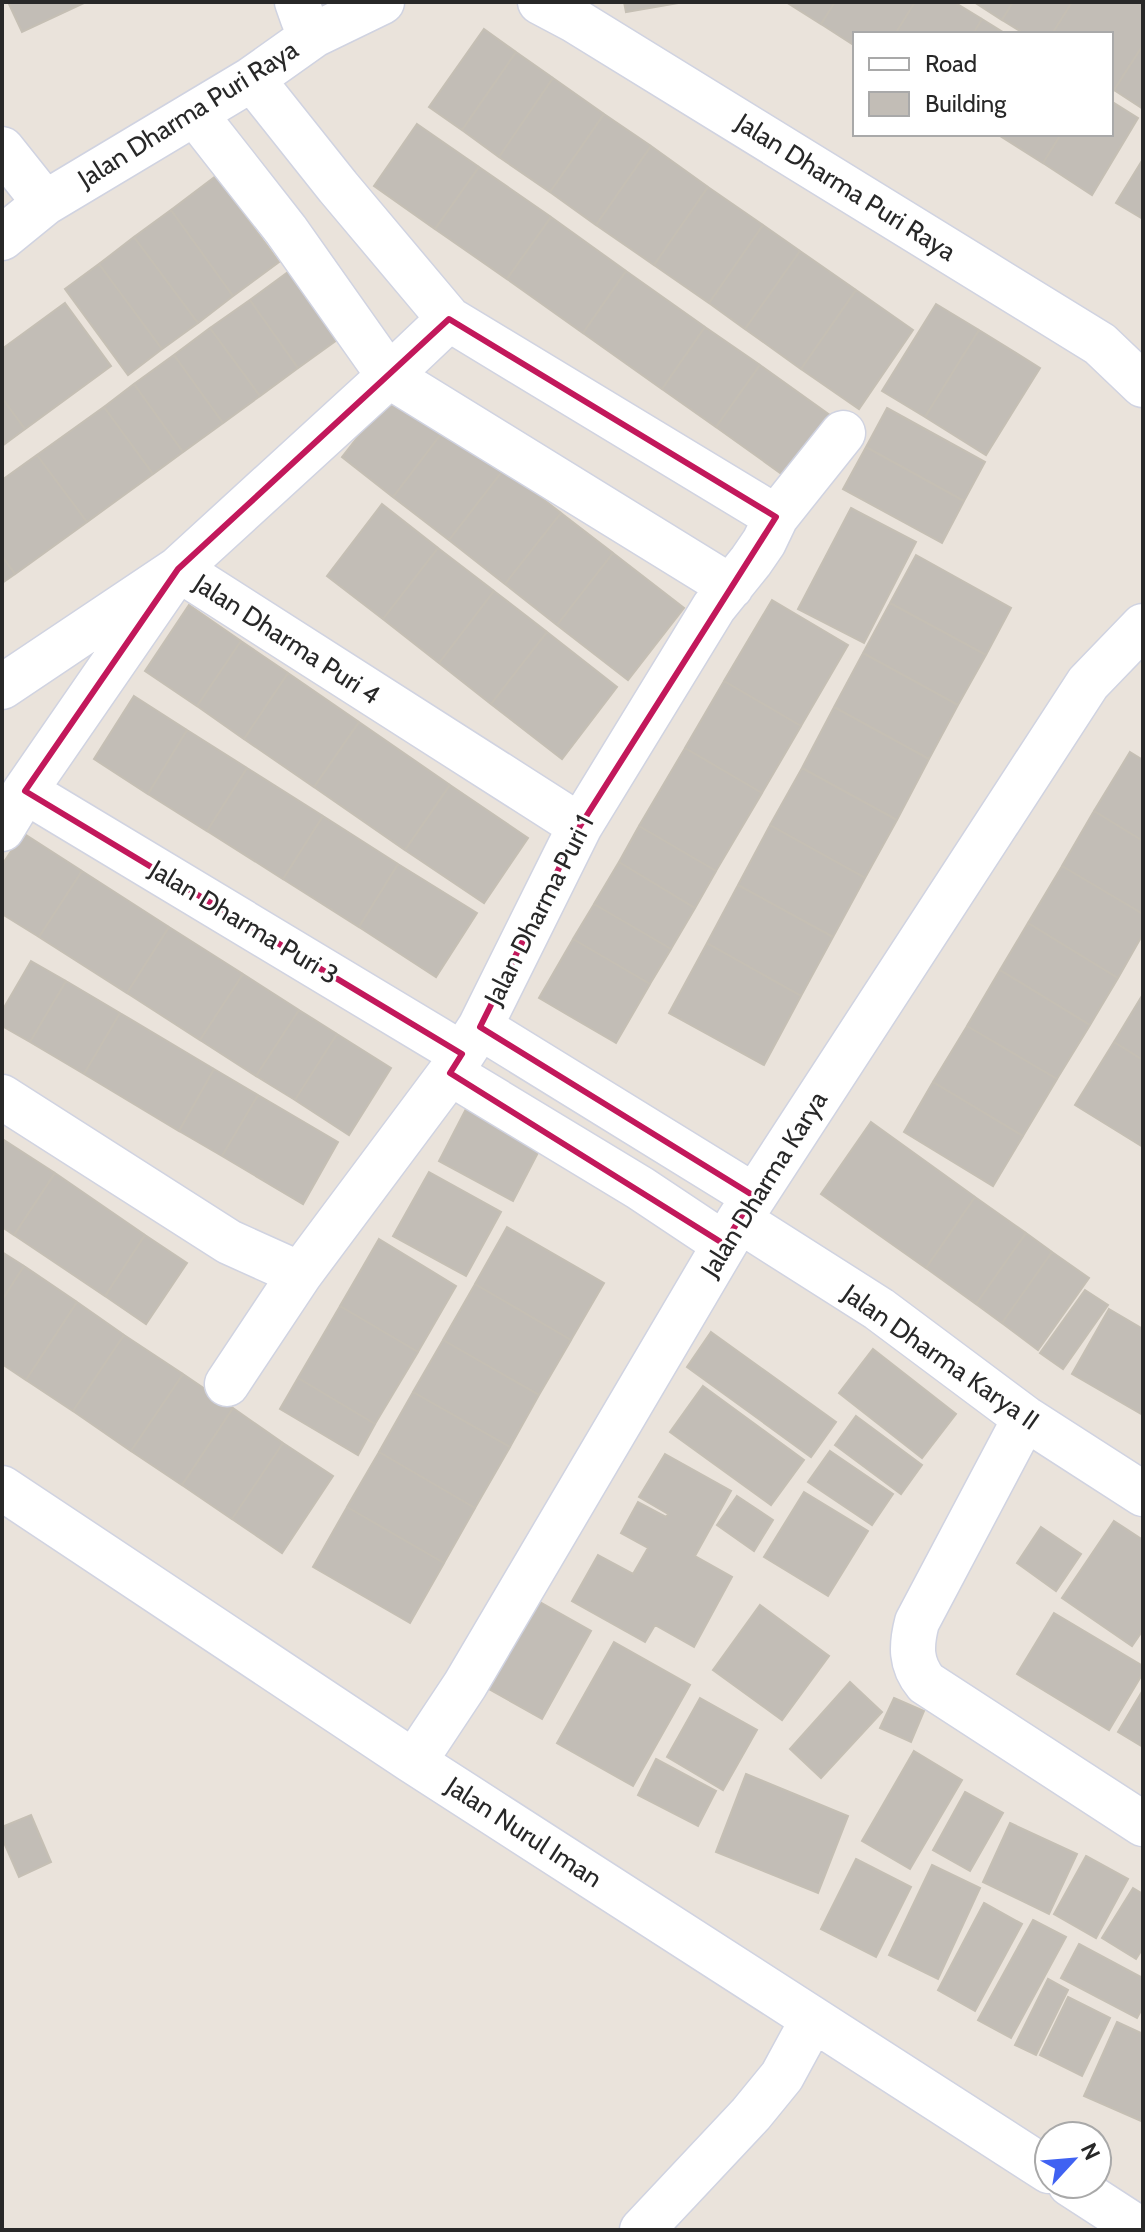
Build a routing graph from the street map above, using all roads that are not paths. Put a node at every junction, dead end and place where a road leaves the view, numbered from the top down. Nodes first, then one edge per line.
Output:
1 (382, 2) edge
2 (540, 2) edge
3 (306, 18) edge
4 (252, 79) junction
5 (195, 114) junction
6 (2, 149) edge
7 (45, 203) junction
8 (2, 238) edge
9 (449, 319) junction
10 (389, 376) junction
11 (1143, 385) edge
12 (843, 433) dead end
13 (776, 517) junction
14 (178, 569) junction
15 (731, 587) junction
16 (1143, 626) edge
17 (2, 687) edge
18 (25, 791) junction
19 (580, 826) junction
20 (2, 829) edge
21 (464, 1051) junction
22 (2, 1097) edge
23 (739, 1220) junction
24 (300, 1274) junction
25 (227, 1384) dead end
26 (1025, 1418) junction
27 (2, 1488) edge
28 (1143, 1494) edge
29 (414, 1762) junction
30 (1143, 1824) edge
31 (813, 2019) junction
32 (1033, 2161) edge
33 (1095, 2200) edge
34 (642, 2230) edge
35 (1141, 2230) edge

1 - 3 street, Jalan Dharma Puri Raya
2 - 11 street, Jalan Dharma Puri Raya
3 - 4 street, Jalan Dharma Puri Raya
4 - 5 street, Jalan Dharma Puri Raya
4 - 9 street
5 - 7 street, Jalan Dharma Puri Raya
5 - 10 street
6 - 7 street
7 - 8 street, Jalan Dharma Puri Raya
9 - 10 street
9 - 13 street
10 - 14 street
10 - 15 street
12 - 13 street, Jalan Dharma Puri 1
13 - 15 street, Jalan Dharma Puri 1
14 - 17 street
14 - 18 street, Jalan Dharma Puri 4
14 - 19 street, Jalan Dharma Puri 4
15 - 19 street, Jalan Dharma Puri 1
16 - 23 street, Jalan Dharma Karya
18 - 20 street, Jalan Dharma Puri 4
18 - 21 street, Jalan Dharma Puri 3
19 - 21 street, Jalan Dharma Puri 1
21 - 23 street, Jalan Dharma Puri 3
21 - 24 street, Jalan Dharma Puri 1
22 - 24 street
23 - 26 street, Jalan Dharma Karya II
23 - 29 street, Jalan Dharma Karya
24 - 25 street, Jalan Dharma Puri 1
26 - 28 street, Jalan Dharma Karya II
26 - 30 street
27 - 29 street, Jalan Nurul Iman
29 - 31 street, Jalan Nurul Iman
31 - 32 street, Jalan Nurul Iman
31 - 34 street
33 - 35 street

